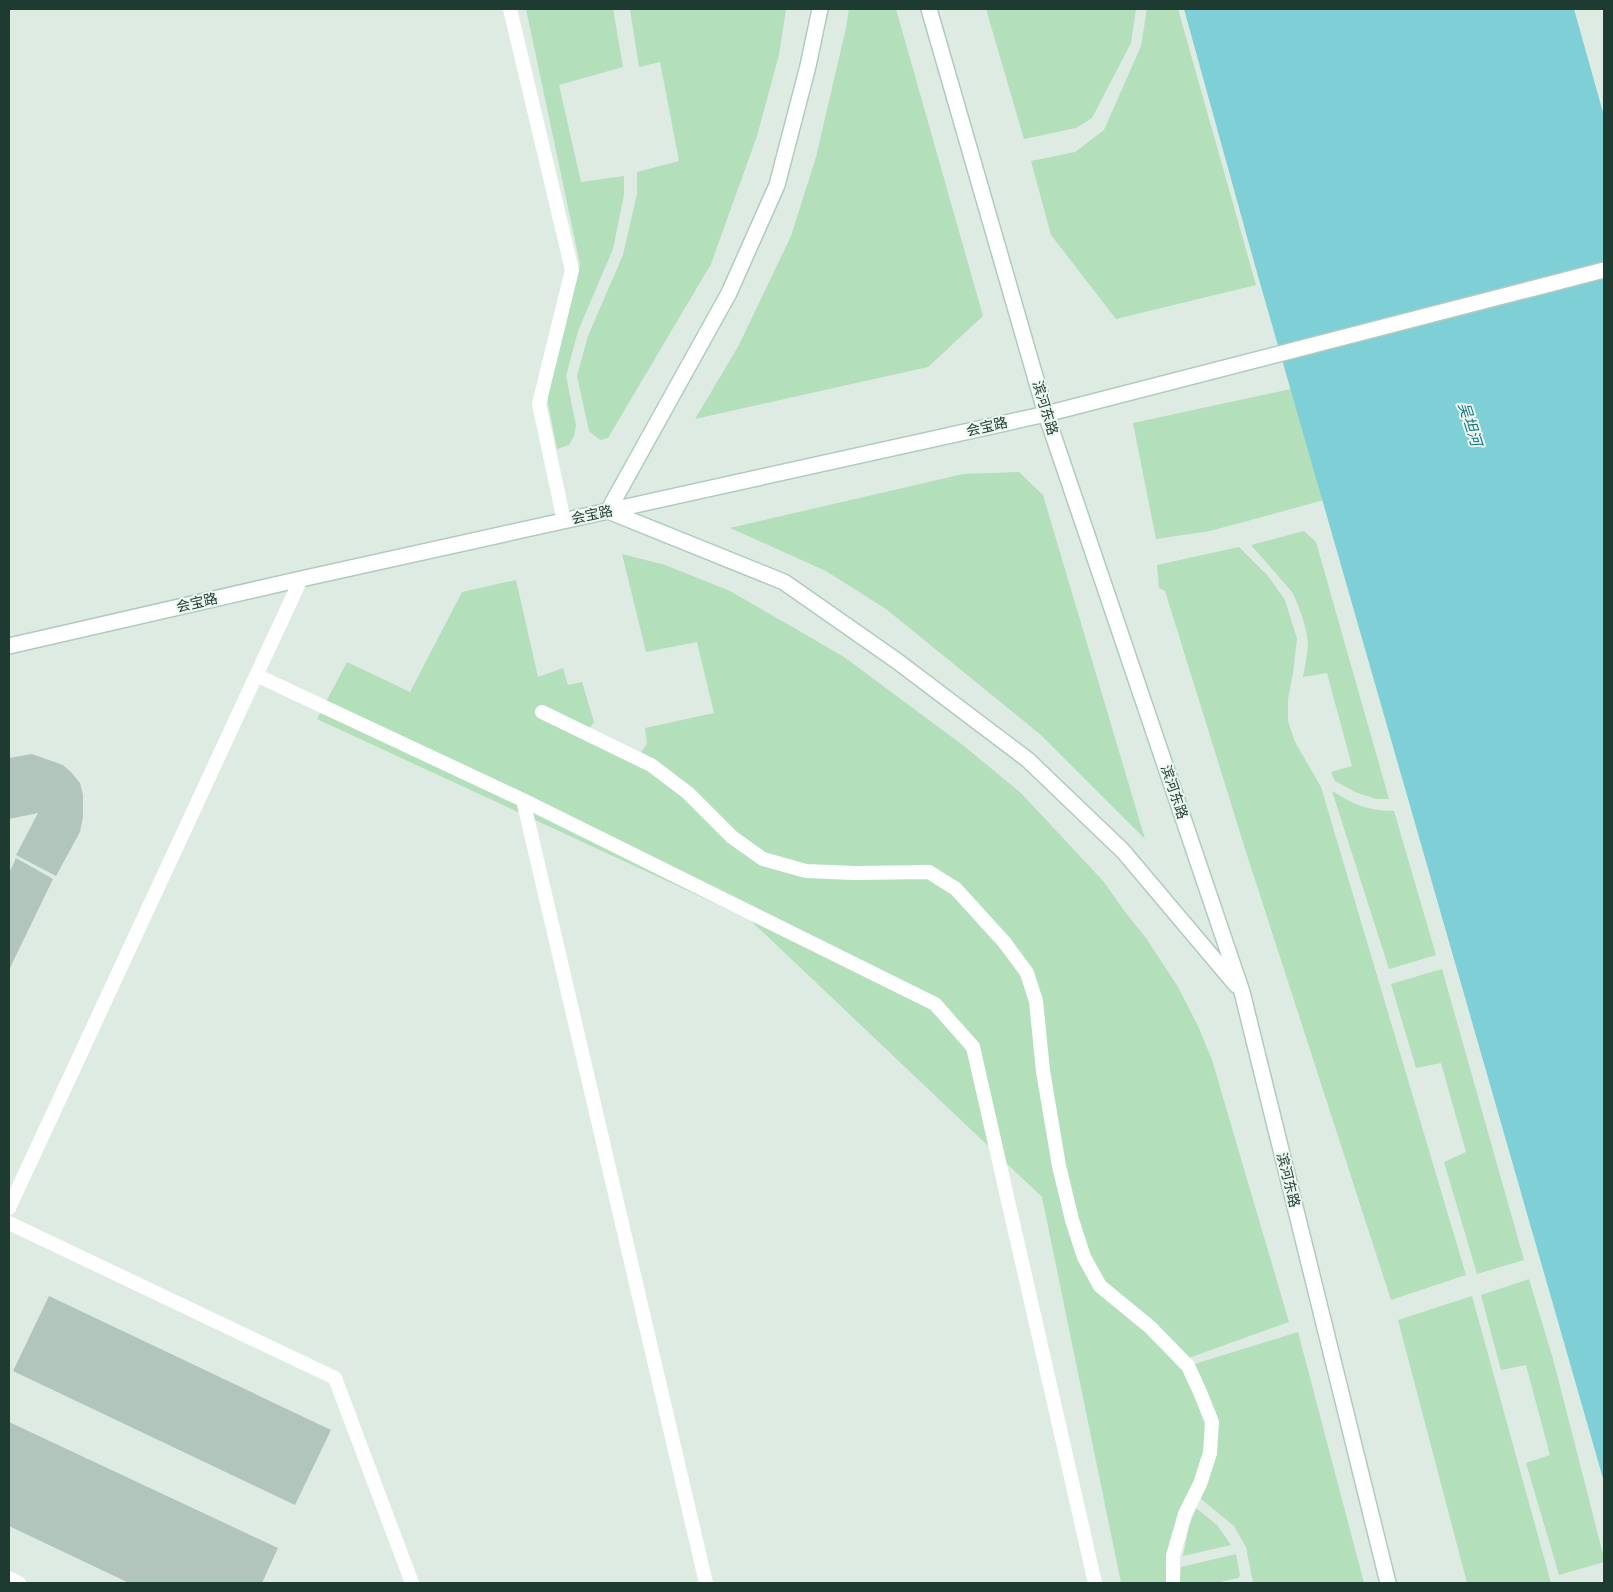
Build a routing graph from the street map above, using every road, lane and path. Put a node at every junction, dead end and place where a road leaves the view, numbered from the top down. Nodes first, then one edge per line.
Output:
1 (510, 9) edge
2 (820, 9) edge
3 (929, 9) edge
4 (1604, 270) edge
5 (1046, 414) junction
6 (608, 511) junction
7 (564, 521) junction
8 (301, 579) junction
9 (9, 646) edge
10 (256, 675) junction
11 (542, 712) dead end
12 (523, 800) junction
13 (1242, 992) junction
14 (9, 1208) edge
15 (9, 1223) edge
16 (9, 1578) edge
17 (19, 1583) edge
18 (412, 1583) edge
19 (706, 1583) edge
20 (1095, 1583) edge
21 (1174, 1583) edge
22 (1388, 1583) edge

1 - 7 lane
2 - 6 main road
3 - 5 main road, 滨河东路
4 - 5 main road, 会宝路
5 - 6 main road, 会宝路
5 - 13 main road, 滨河东路
6 - 7 main road, 会宝路
6 - 13 main road
7 - 8 main road, 会宝路
8 - 9 main road, 会宝路
8 - 10 lane
10 - 12 lane
10 - 14 lane
11 - 21 lane
12 - 19 lane
12 - 20 lane
13 - 22 main road, 滨河东路
15 - 18 lane
16 - 17 lane

